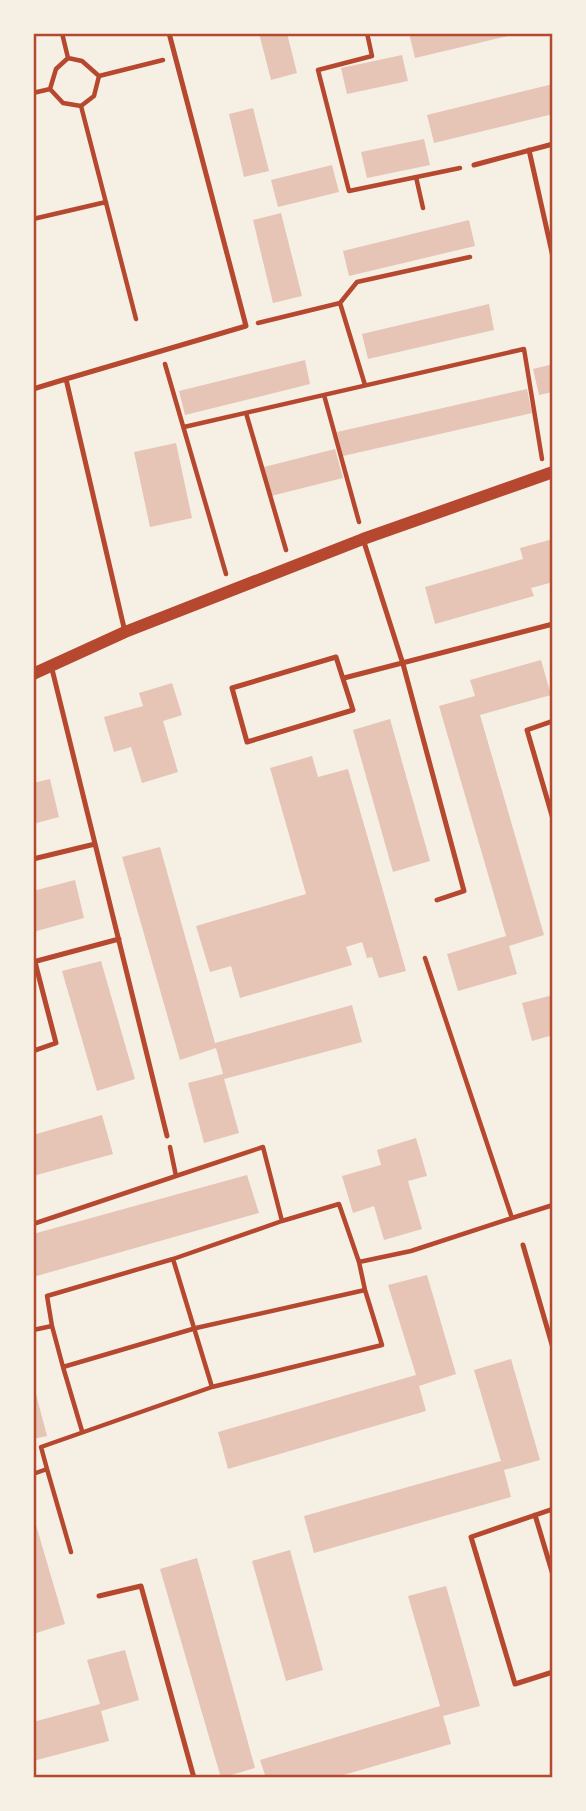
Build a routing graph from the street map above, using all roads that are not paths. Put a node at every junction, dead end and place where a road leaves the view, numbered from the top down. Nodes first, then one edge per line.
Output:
1 (169, 33) edge
2 (553, 144) edge
3 (529, 150) junction
4 (474, 165) road end
5 (553, 257) edge
6 (66, 379) junction
7 (33, 389) edge
8 (549, 473) edge
9 (363, 539) junction
10 (553, 624) edge
11 (125, 632) junction
12 (403, 664) junction
13 (51, 665) junction
14 (33, 674) edge
15 (344, 678) junction
16 (553, 721) edge
17 (553, 819) edge
18 (95, 844) junction
19 (33, 859) edge
20 (437, 900) dead end
21 (118, 939) junction
22 (34, 962) edge
23 (33, 1051) edge
24 (167, 1136) road end
25 (523, 1245) dead end
26 (553, 1348) edge
27 (553, 1508) edge
28 (535, 1515) junction
29 (553, 1575) edge
30 (99, 1596) dead end
31 (553, 1672) edge
32 (194, 1778) edge

1 - 6 lane
2 - 3 lane
3 - 4 lane
3 - 5 lane
6 - 7 lane
6 - 11 lane
8 - 9 street
9 - 11 street
9 - 12 lane
10 - 12 lane
11 - 13 street
12 - 15 lane
12 - 20 lane
13 - 14 street
13 - 18 lane
15 - 15 lane
16 - 17 lane
18 - 19 lane
18 - 21 lane
21 - 22 lane
21 - 24 lane
22 - 23 lane
25 - 26 lane
27 - 28 lane
28 - 29 lane
28 - 31 lane
30 - 32 lane

